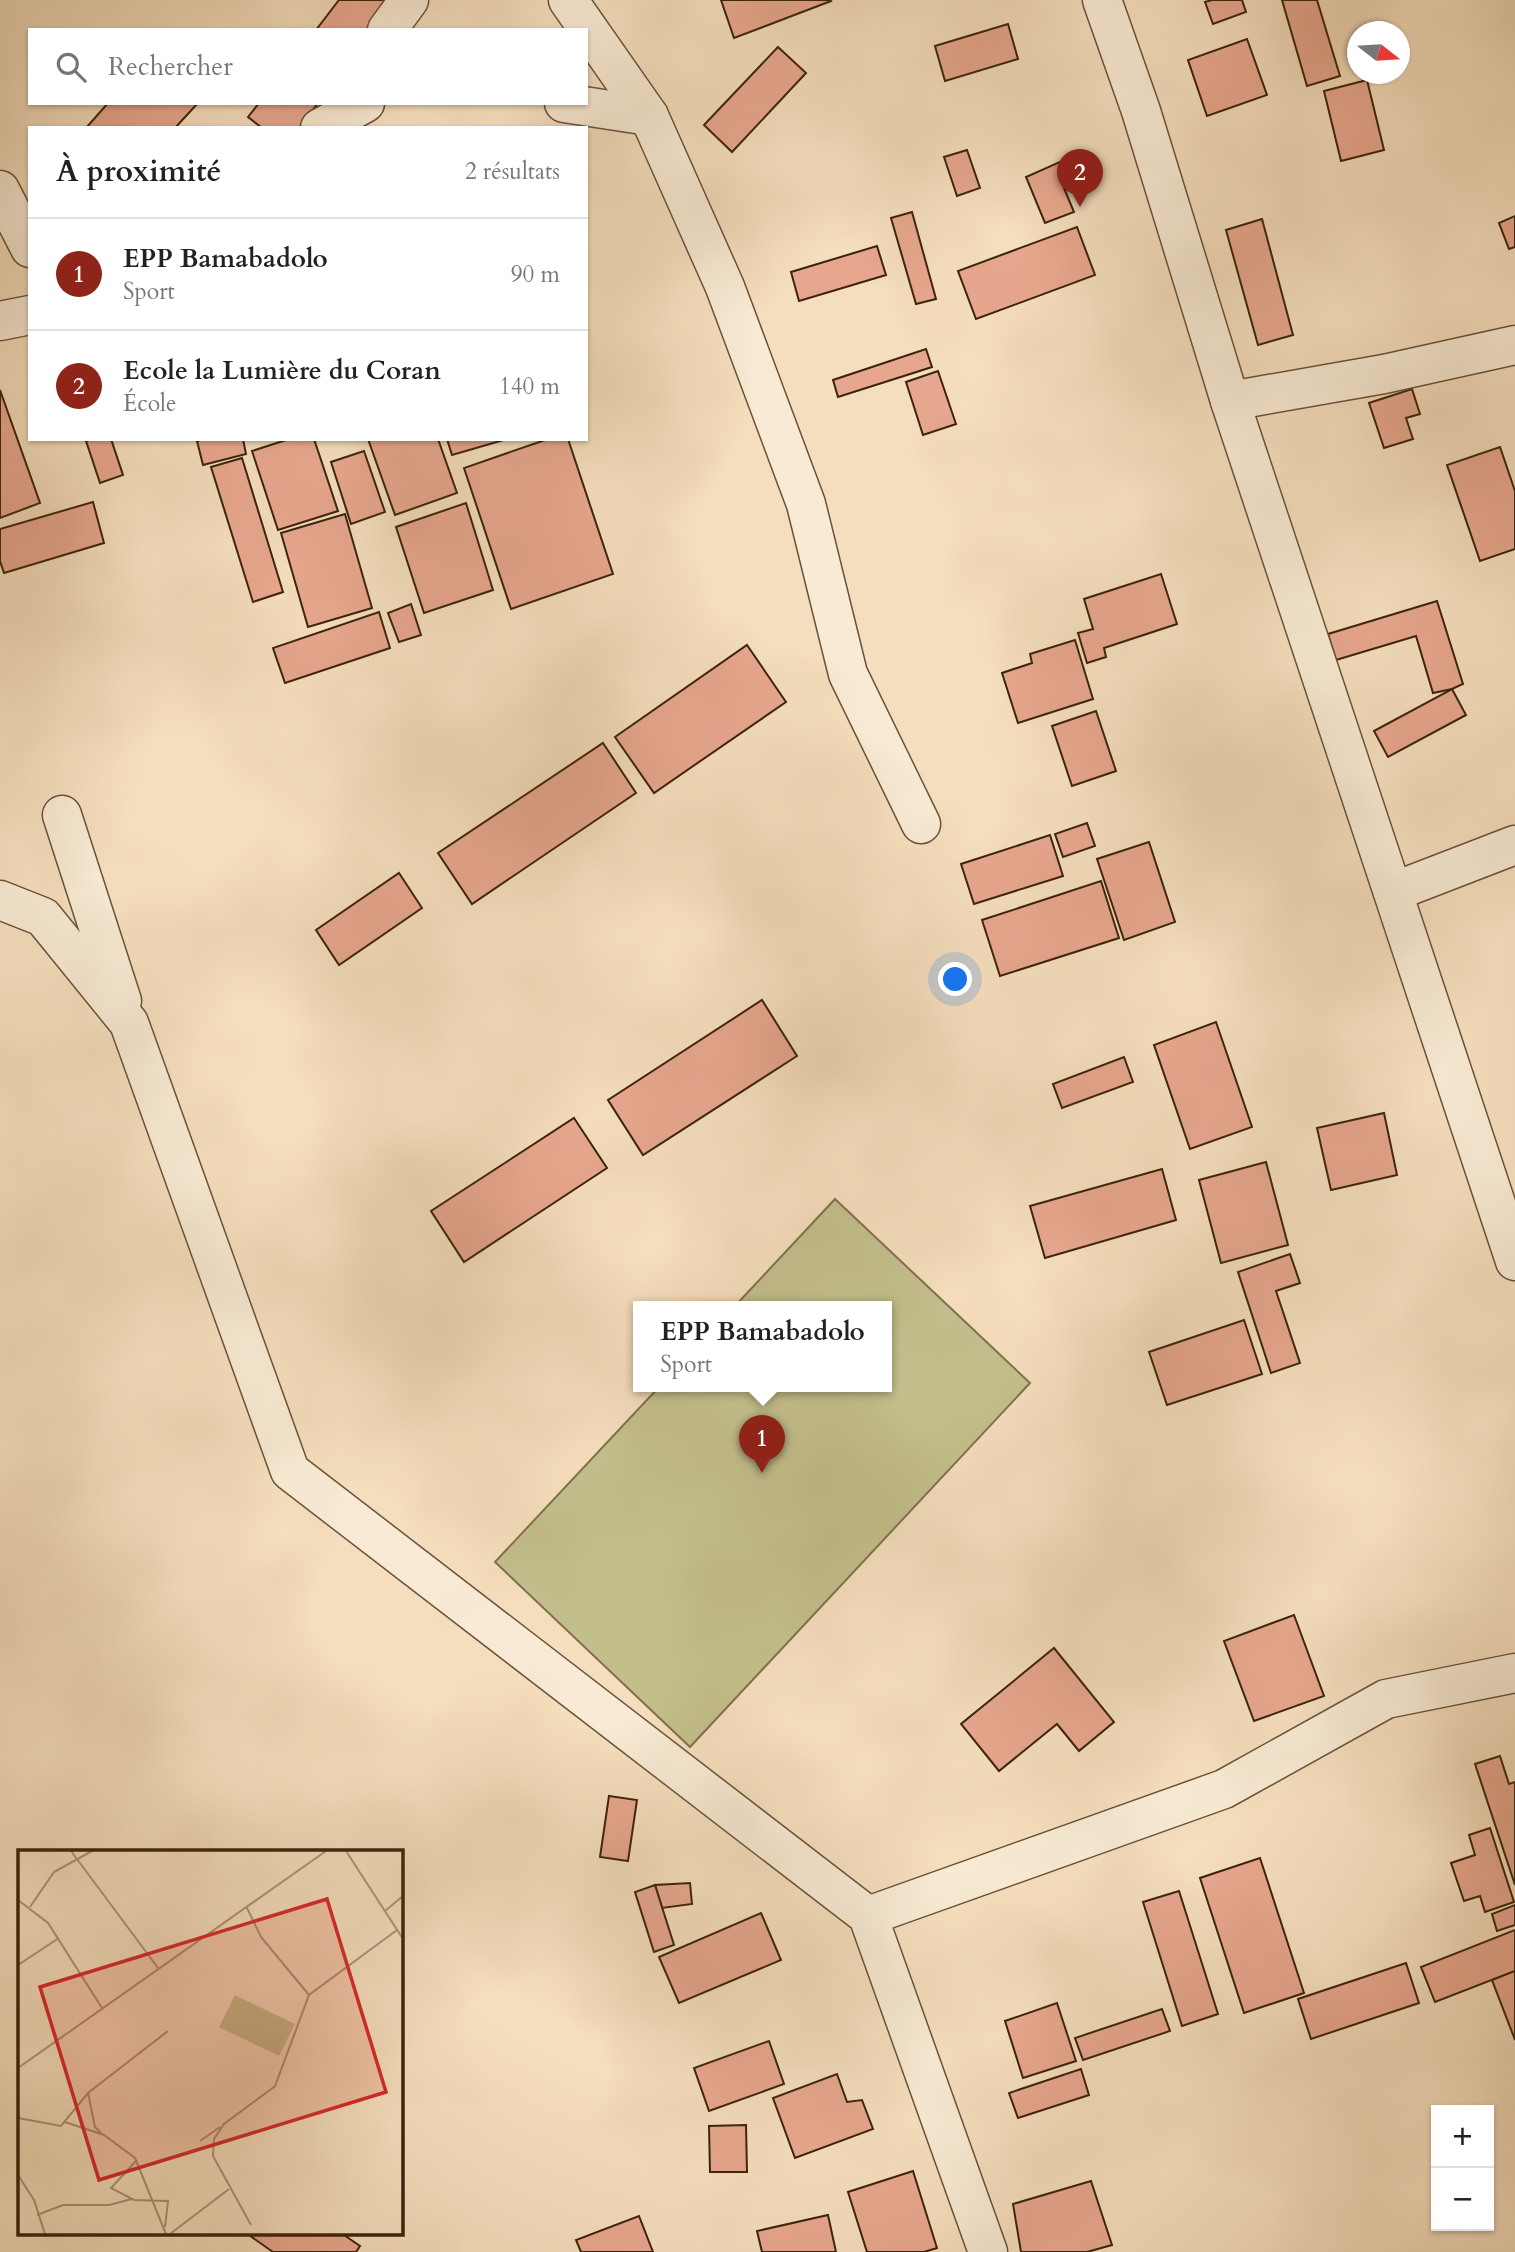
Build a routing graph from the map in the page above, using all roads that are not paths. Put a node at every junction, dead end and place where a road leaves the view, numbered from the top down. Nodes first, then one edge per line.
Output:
1 (409, 0) edge
2 (568, 0) edge
3 (1102, 0) edge
4 (388, 28) edge
5 (588, 28) edge
6 (588, 29) edge
7 (332, 105) edge
8 (361, 105) edge
9 (577, 105) edge
10 (649, 116) junction
11 (319, 126) edge
12 (322, 126) edge
13 (0, 190) edge
14 (28, 244) edge
15 (28, 315) edge
16 (0, 321) edge
17 (1515, 345) edge
18 (1230, 401) junction
19 (62, 815) dead end
20 (921, 824) dead end
21 (1515, 845) edge
22 (1393, 892) junction
23 (0, 900) edge
24 (129, 1023) junction
25 (1515, 1261) edge
26 (1515, 1673) edge
27 (868, 1916) junction
28 (988, 2252) edge

1 - 4 street
2 - 5 street
3 - 18 street
6 - 10 street
7 - 11 street
8 - 12 street
9 - 10 street
10 - 20 street
13 - 14 street
15 - 16 street
17 - 18 street
18 - 22 street
19 - 24 street
21 - 22 street
22 - 25 street
23 - 24 street
24 - 27 street
26 - 27 street
27 - 28 street

